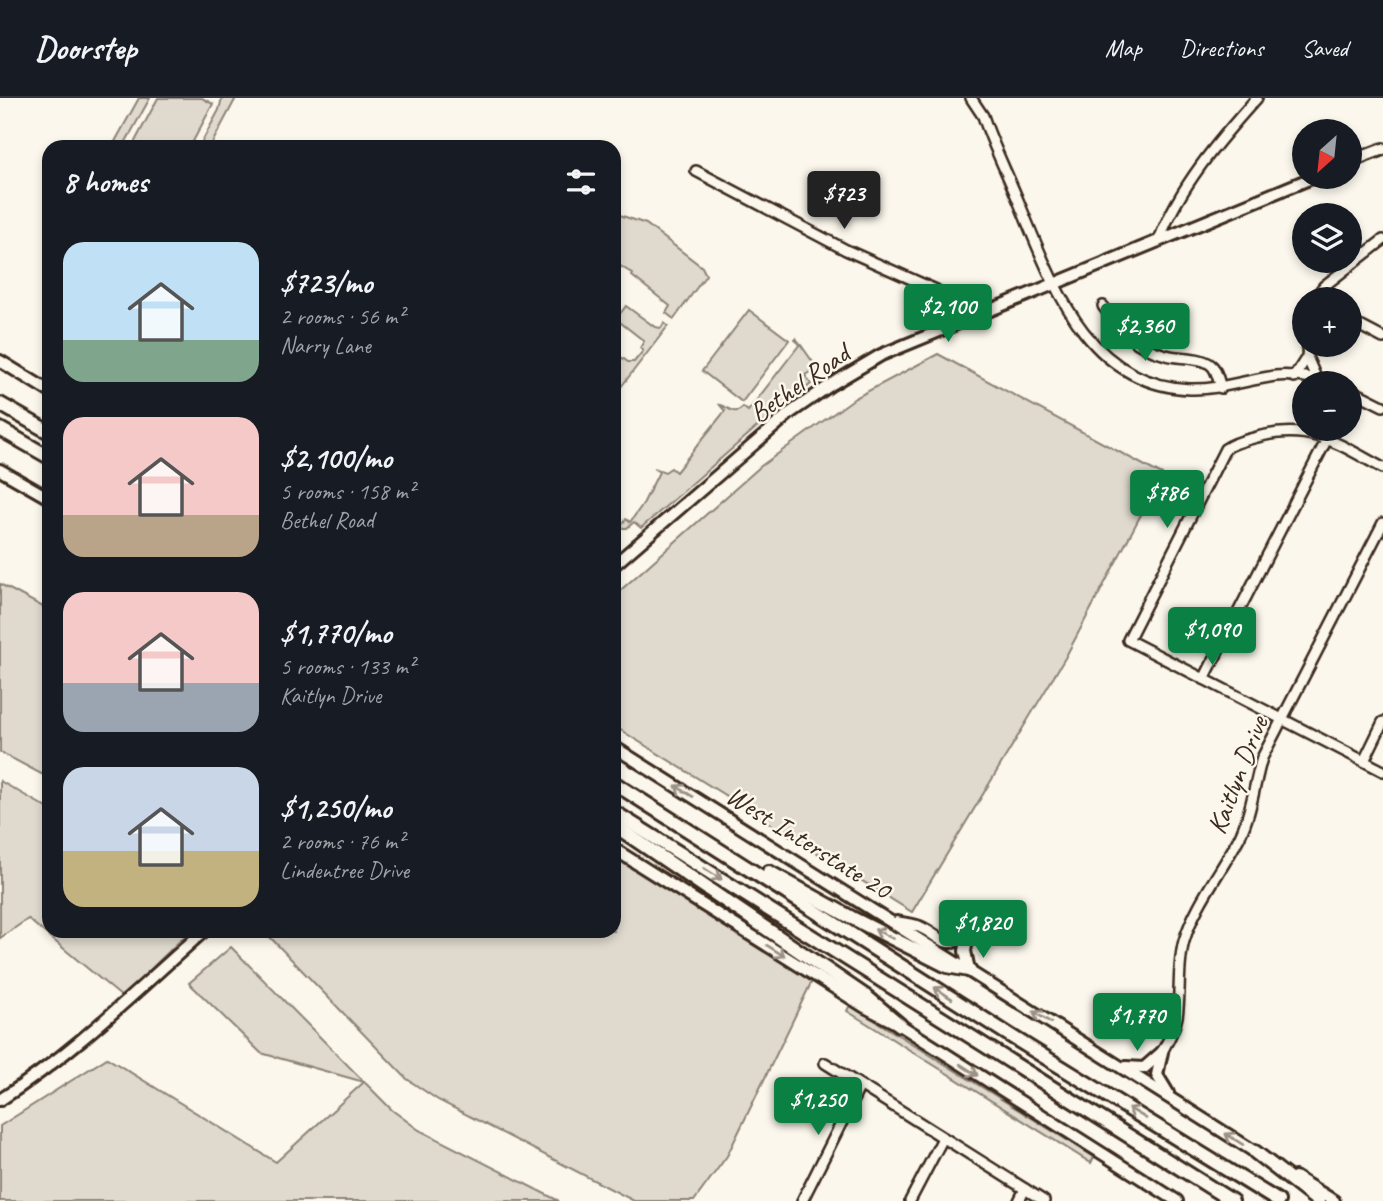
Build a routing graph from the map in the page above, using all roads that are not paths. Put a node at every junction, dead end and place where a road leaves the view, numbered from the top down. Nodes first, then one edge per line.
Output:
1 (971, 98) edge
2 (1256, 98) edge
3 (1383, 149) edge
4 (1362, 157) edge
5 (696, 171) dead end
6 (1292, 186) edge
7 (1159, 240) junction
8 (1383, 240) edge
9 (1053, 284) junction
10 (1323, 287) edge
11 (1103, 306) dead end
12 (955, 324) junction
13 (1362, 327) edge
14 (1383, 338) edge
15 (1307, 357) joint
16 (0, 361) edge
17 (1297, 371) edge
18 (1313, 371) edge
19 (1292, 377) edge
20 (42, 387) edge
21 (1221, 388) junction
22 (1362, 396) edge
23 (0, 404) edge
24 (1383, 406) edge
25 (42, 428) edge
26 (0, 429) edge
27 (1292, 432) edge
28 (1326, 441) edge
29 (1331, 441) edge
30 (42, 453) edge
31 (1383, 468) edge
32 (0, 470) edge
33 (42, 494) edge
34 (1383, 523) edge
35 (621, 559) edge
36 (1204, 679) junction
37 (1282, 719) junction
38 (1383, 722) edge
39 (621, 751) edge
40 (1364, 761) junction
41 (1383, 771) edge
42 (621, 787) edge
43 (621, 816) edge
44 (621, 830) edge
45 (621, 853) edge
46 (724, 853) junction
47 (890, 920) junction
48 (196, 938) edge
49 (969, 970) junction
50 (900, 1025) junction
51 (1162, 1052) junction
52 (1114, 1062) junction
53 (825, 1063) dead end
54 (860, 1086) junction
55 (0, 1100) edge
56 (1180, 1104) junction
57 (943, 1138) junction
58 (1255, 1152) junction
59 (1025, 1189) junction
60 (802, 1201) edge
61 (910, 1201) edge
62 (1019, 1201) edge
63 (1044, 1201) edge
64 (1177, 1201) edge
65 (1232, 1201) edge
66 (1278, 1201) edge
67 (1318, 1201) edge
68 (1334, 1201) edge

1 - 9 street
2 - 7 street
3 - 4 main road
5 - 12 street
6 - 7 main road, Bethel Road
7 - 9 main road, Bethel Road
8 - 10 street
9 - 12 main road, Bethel Road
9 - 21 street
11 - 21 street
12 - 35 main road, Bethel Road
13 - 14 street
15 - 17 street
15 - 18 street
16 - 20 main road
19 - 21 street
22 - 24 street
23 - 25 highway
26 - 30 highway
27 - 36 street
28 - 36 street
29 - 31 street
32 - 33 main road
34 - 37 street, Kaitlyn Drive
36 - 37 street
37 - 40 street
37 - 51 street, Kaitlyn Drive
38 - 40 street
47 -> 39 main road, West Interstate 20
40 - 41 street
42 - 46 highway
43 -> 65 highway
44 - 50 highway
45 -> 50 main road
49 -> 46 highway
66 -> 46 highway
47 - 49 main road, West Interstate 20
47 - 49 main road
48 - 55 main road
52 -> 49 main road, West Interstate 20
50 -> 64 main road
51 - 52 main road
51 - 56 main road, Kaitlyn Drive
52 - 56 main road, West Interstate 20
53 - 54 street
54 - 57 street
54 - 60 street
58 -> 56 main road, West Interstate 20
57 - 59 street
57 - 61 street
58 - 67 highway
58 - 68 main road, West Interstate 20
59 - 62 street
59 - 63 street

